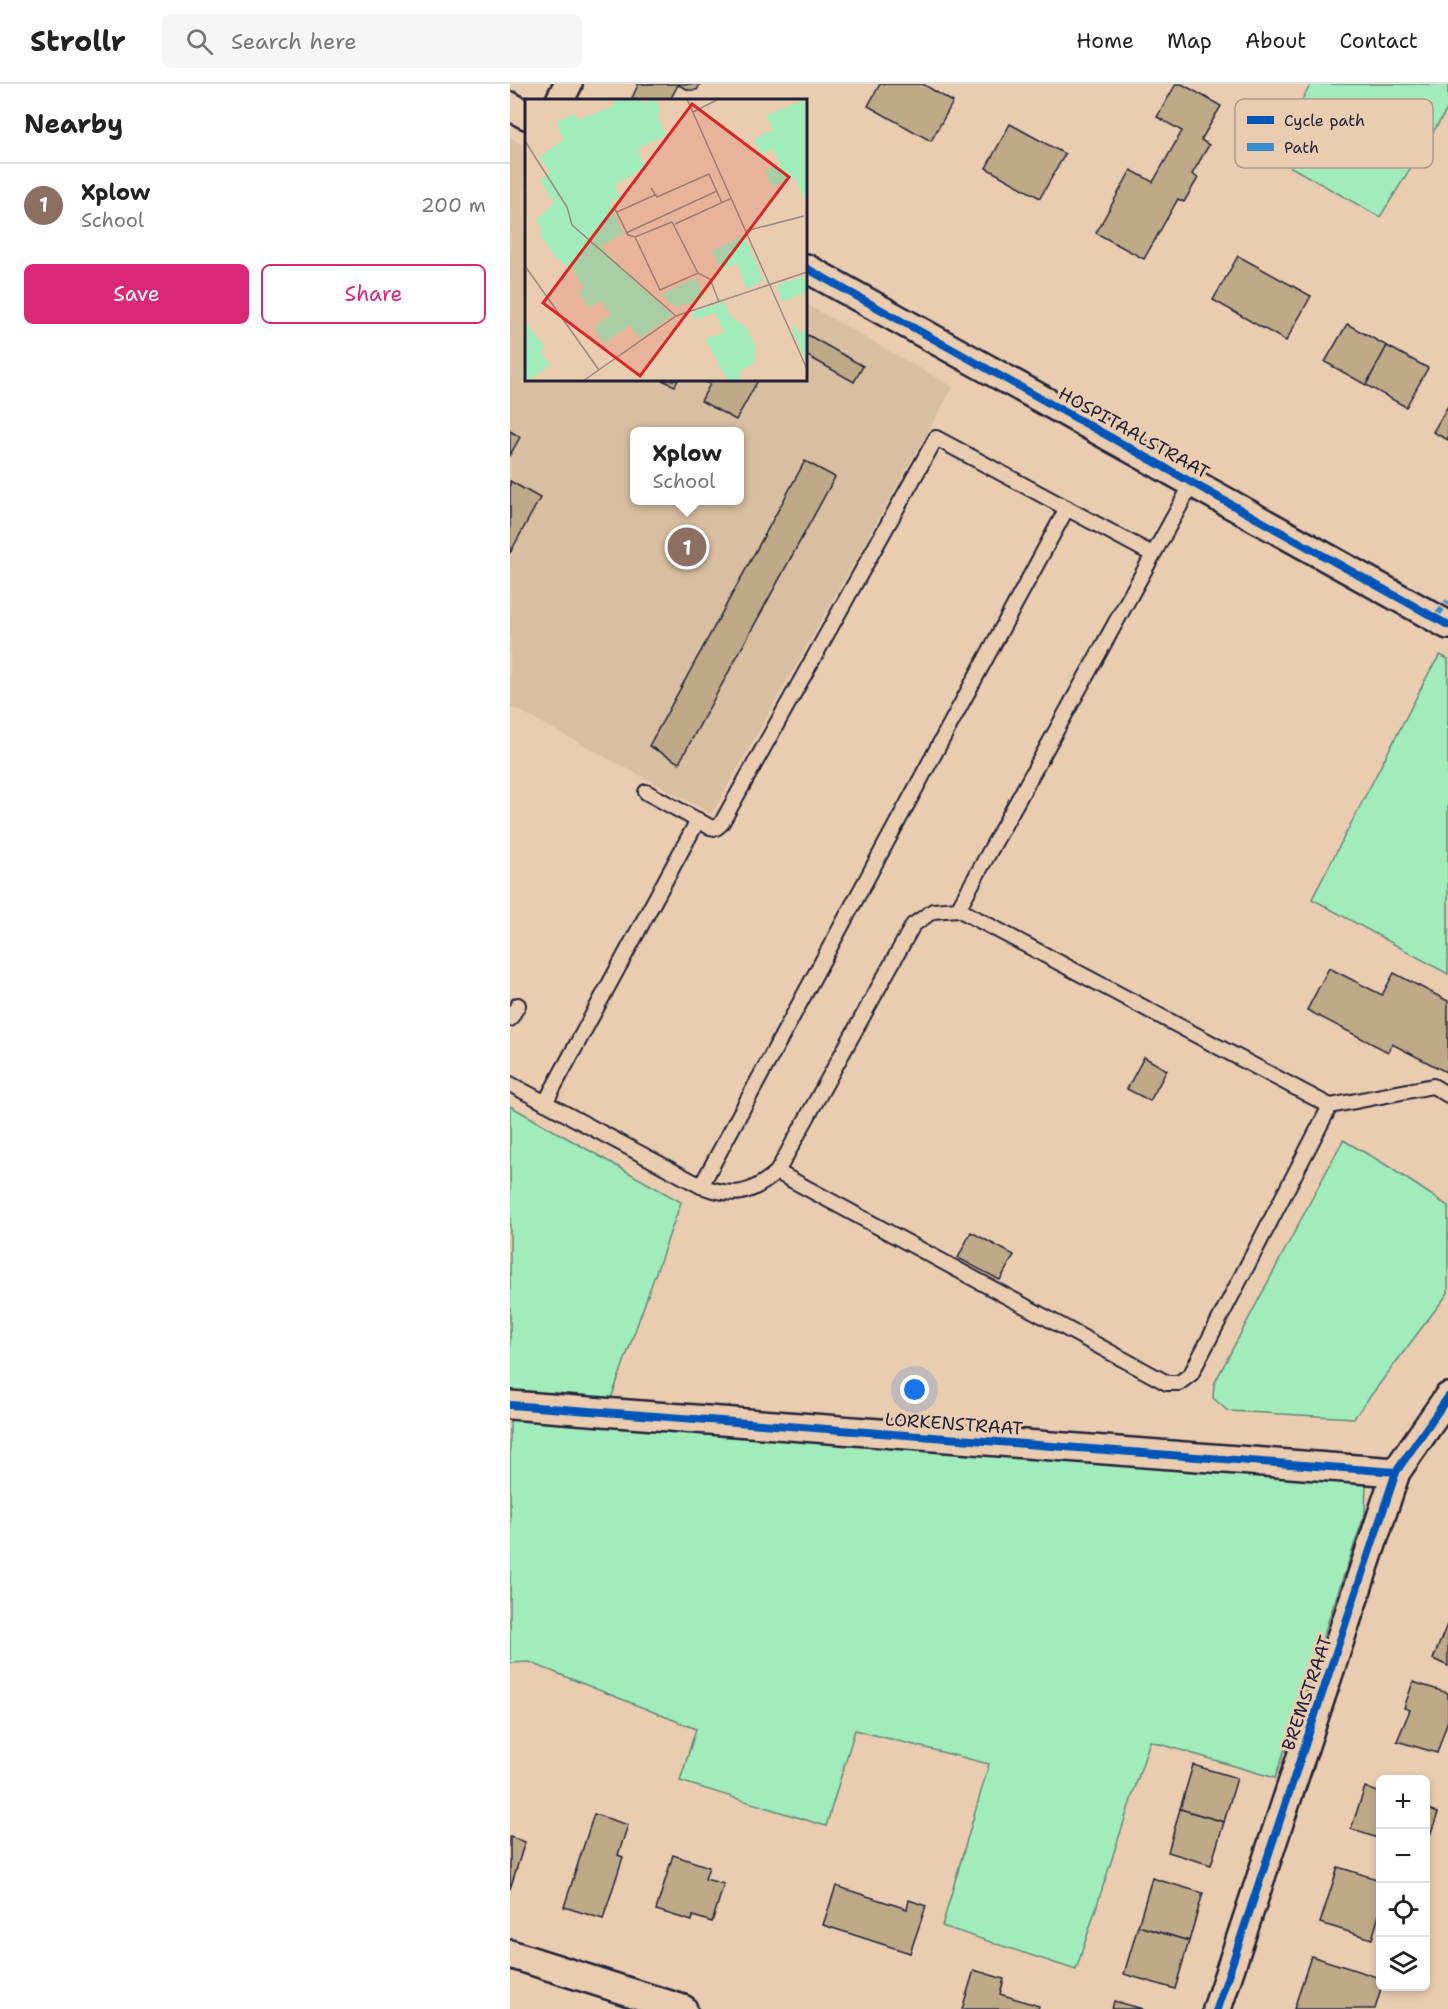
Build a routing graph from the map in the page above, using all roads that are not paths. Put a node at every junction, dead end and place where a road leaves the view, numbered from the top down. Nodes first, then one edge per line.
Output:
1 (568, 84) edge
2 (560, 99) edge
3 (510, 106) edge
4 (525, 114) edge
5 (807, 269) edge
6 (1193, 482) junction
7 (1066, 508) junction
8 (1152, 554) junction
9 (1444, 614) edge
10 (646, 792) dead end
11 (698, 820) junction
12 (958, 909) junction
13 (518, 1005) dead end
14 (510, 1019) edge
15 (510, 1084) edge
16 (1448, 1095) edge
17 (545, 1103) junction
18 (1330, 1106) junction
19 (777, 1172) junction
20 (701, 1186) junction
21 (1448, 1397) edge
22 (510, 1405) edge
23 (1396, 1473) junction
24 (510, 1954) edge
25 (683, 2009) edge
26 (1217, 2009) edge

1 - 2 street
3 - 4 street
5 - 6 street, HOSPITAALSTRAAT
6 - 8 lane
6 - 9 street, HOSPITAALSTRAAT
7 - 8 lane
7 - 11 lane
7 - 20 lane
8 - 12 lane
10 - 11 lane
11 - 17 lane
12 - 18 lane
12 - 19 lane
13 - 14 lane
15 - 17 lane
16 - 18 lane
17 - 20 lane
18 - 19 lane
19 - 20 lane
21 - 23 street, BREMSTRAAT
22 - 23 street, LORKENSTRAAT
23 - 26 street, BREMSTRAAT
24 - 25 street

